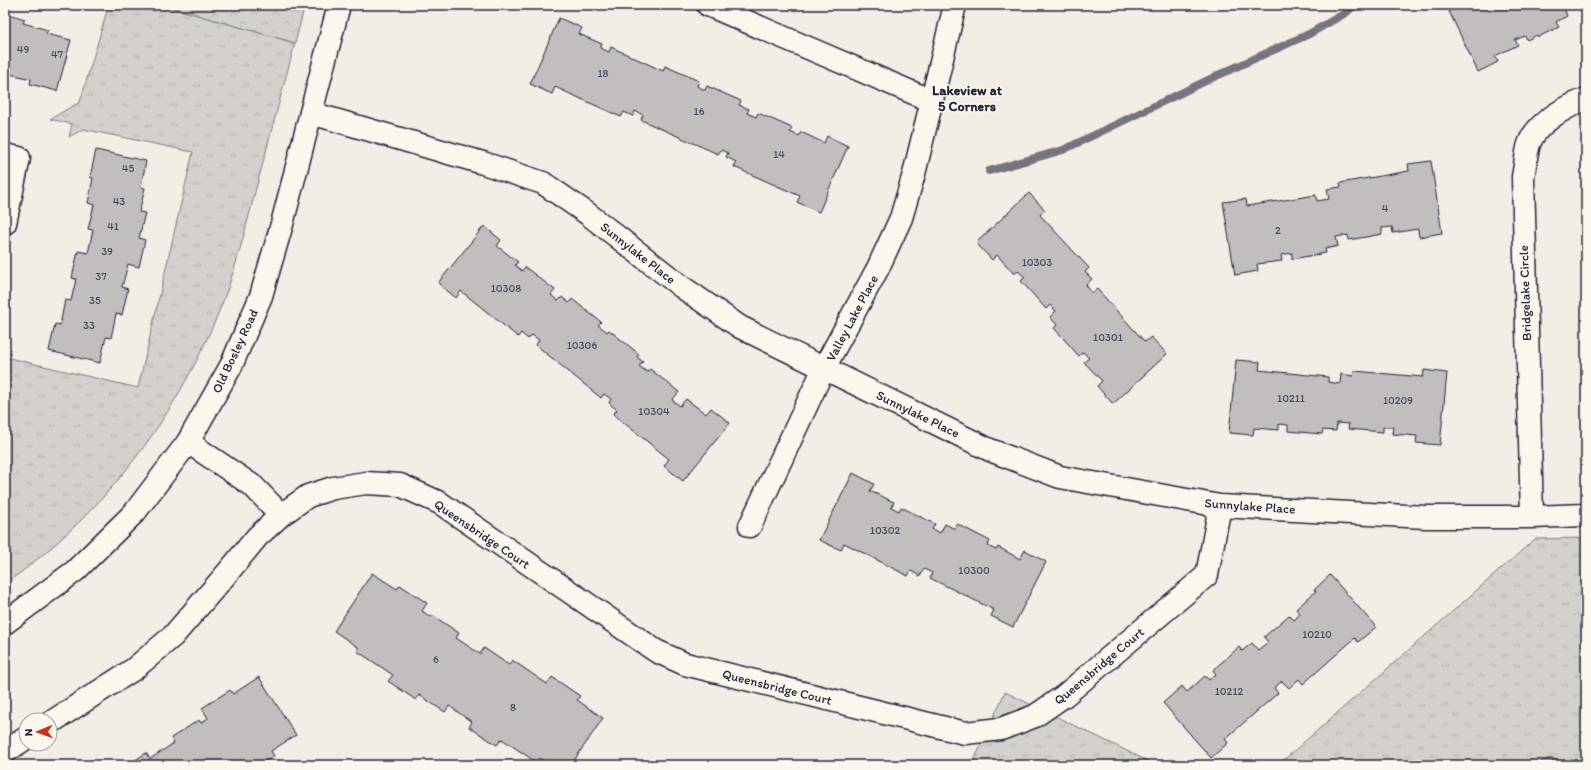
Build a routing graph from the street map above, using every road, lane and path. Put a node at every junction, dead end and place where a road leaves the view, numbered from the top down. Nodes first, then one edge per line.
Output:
1 (339, 5) edge
2 (708, 5) edge
3 (955, 5) edge
4 (1586, 98) edge
5 (932, 101) junction
6 (312, 113) junction
7 (5, 155) edge
8 (5, 223) edge
9 (824, 368) junction
10 (188, 442) junction
11 (1220, 506) junction
12 (281, 515) junction
13 (1586, 515) edge
14 (1532, 517) junction
15 (750, 526) dead end
16 (5, 623) edge
17 (58, 718) edge
18 (18, 743) edge
19 (5, 752) edge

1 - 6 street, Old Bosley Road
2 - 5 street
3 - 5 street, Valley Lake Place
4 - 14 street, Bridgelake Circle
5 - 9 street, Valley Lake Place
6 - 9 street, Sunnylake Place
6 - 10 street, Old Bosley Road
7 - 8 street
9 - 11 street, Sunnylake Place
9 - 15 street, Valley Lake Place
10 - 12 street
10 - 16 street, Old Bosley Road
11 - 12 street, Queensbridge Court
11 - 14 street, Sunnylake Place
12 - 17 street, Queensbridge Court
13 - 14 street, Sunnylake Place
18 - 19 street

